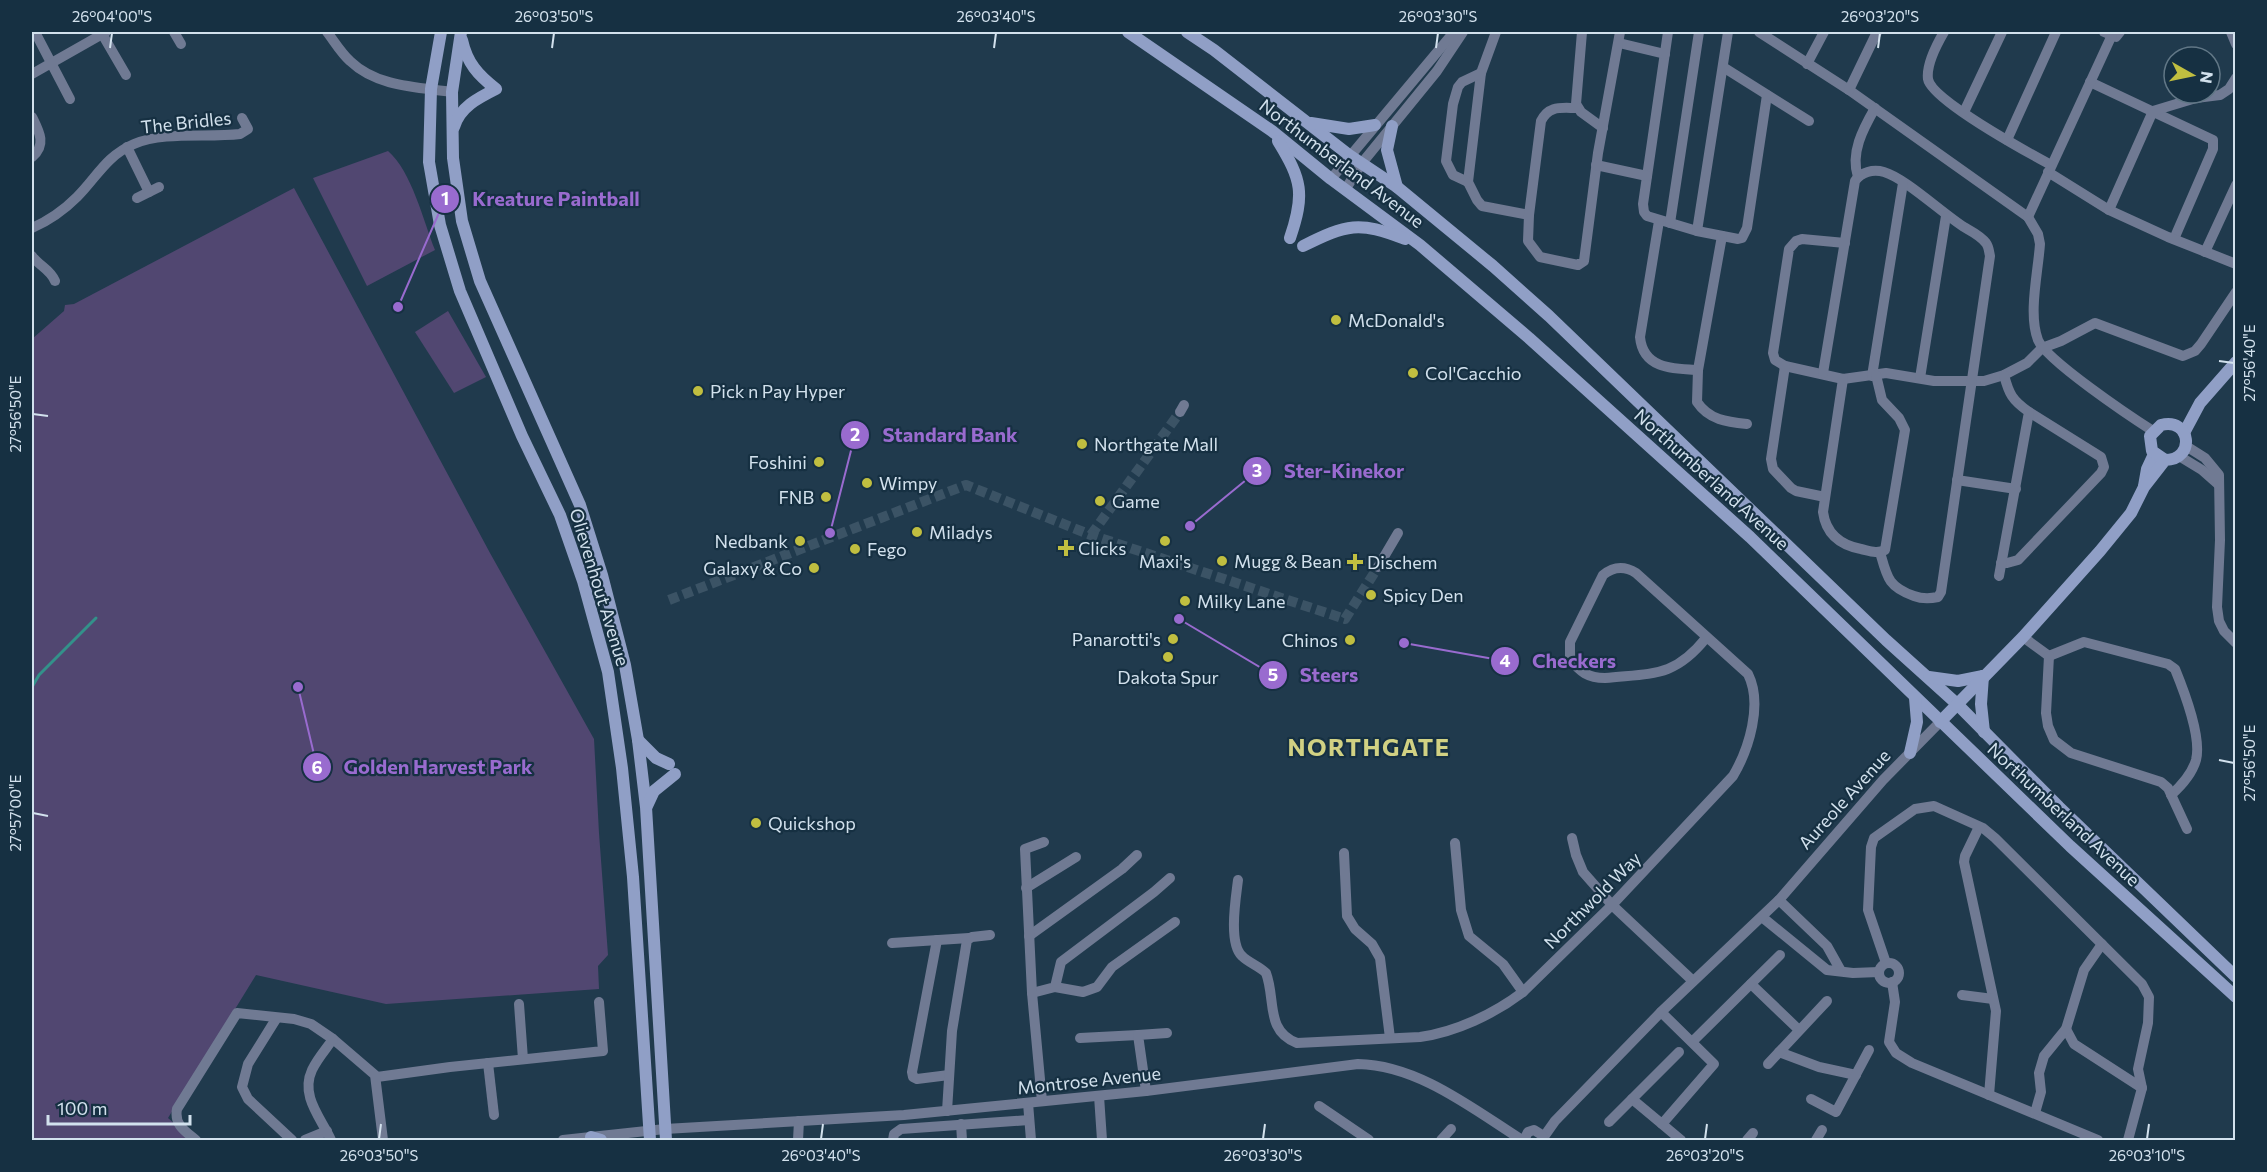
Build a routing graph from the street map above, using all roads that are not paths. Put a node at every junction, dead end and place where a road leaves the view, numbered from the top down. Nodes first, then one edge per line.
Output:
1 (35, 32) edge
2 (103, 32) edge
3 (174, 32) edge
4 (327, 32) edge
5 (441, 32) edge
6 (1128, 32) edge
7 (1187, 32) edge
8 (1454, 32) edge
9 (1463, 32) edge
10 (1496, 32) edge
11 (1582, 32) edge
12 (1668, 32) edge
13 (1699, 32) edge
14 (1728, 32) edge
15 (1758, 32) edge
16 (1824, 32) edge
17 (1877, 32) edge
18 (1944, 32) edge
19 (2002, 32) edge
20 (2055, 32) edge
21 (2225, 32) edge
22 (2231, 32) edge
23 (2112, 33) edge
24 (461, 34) edge
25 (1619, 37) edge
26 (181, 44) dead end
27 (2235, 44) edge
28 (1665, 54) junction
29 (52, 63) junction
30 (1807, 64) junction
31 (1723, 66) junction
32 (1481, 73) junction
33 (32, 74) edge
34 (126, 75) dead end
35 (2235, 78) edge
36 (2090, 82) junction
37 (431, 89) junction
38 (1850, 90) junction
39 (452, 92) junction
40 (1767, 95) junction
41 (70, 99) dead end
42 (1577, 108) junction
43 (1875, 108) junction
44 (2153, 111) junction
45 (1964, 112) junction
46 (32, 117) edge
47 (242, 118) dead end
48 (1809, 121) dead end
49 (1307, 122) junction
50 (1375, 125) junction
51 (1392, 126) junction
52 (1603, 128) junction
53 (1272, 131) junction
54 (452, 134) junction
55 (2007, 140) junction
56 (127, 147) junction
57 (1349, 155) junction
58 (32, 157) edge
59 (1362, 164) junction
60 (1596, 165) junction
61 (2049, 168) junction
62 (1647, 176) junction
63 (1858, 177) junction
64 (1331, 180) junction
65 (1468, 183) junction
66 (1903, 183) junction
67 (2235, 185) edge
68 (1397, 187) junction
69 (1345, 190) junction
70 (137, 198) dead end
71 (2109, 210) junction
72 (1529, 215) junction
73 (1946, 216) junction
74 (2028, 217) junction
75 (1665, 222) junction
76 (32, 228) edge
77 (1697, 231) junction
78 (1722, 236) junction
79 (1290, 238) dead end
80 (2174, 239) junction
81 (1845, 243) junction
82 (1420, 245) junction
83 (1303, 246) dead end
84 (2205, 252) junction
85 (32, 256) edge
86 (2235, 264) edge
87 (55, 281) dead end
88 (2235, 292) edge
89 (2042, 348) junction
90 (2235, 362) edge
91 (1785, 366) junction
92 (1698, 370) junction
93 (1823, 373) junction
94 (1874, 375) junction
95 (2004, 375) junction
96 (1920, 378) junction
97 (1843, 379) junction
98 (1970, 382) junction
99 (2200, 404) junction
100 (2029, 412) junction
101 (1747, 424) dead end
102 (2174, 424) junction
103 (2153, 431) junction
104 (2183, 445) junction
105 (2159, 457) junction
106 (1957, 480) junction
107 (2016, 489) junction
108 (1825, 497) junction
109 (1398, 533) dead end
110 (1880, 552) junction
111 (2001, 563) junction
112 (1378, 567) tunnel mouth
113 (1999, 576) dead end
114 (2023, 637) junction
115 (1706, 638) junction
116 (2235, 643) edge
117 (2049, 656) junction
118 (1926, 676) junction
119 (1983, 676) junction
120 (1915, 698) junction
121 (1956, 704) junction
122 (1940, 722) junction
123 (1984, 732) junction
124 (638, 741) junction
125 (1910, 753) junction
126 (2171, 795) junction
127 (646, 807) junction
128 (1979, 827) junction
129 (2187, 829) dead end
130 (1572, 838) dead end
131 (1044, 842) dead end
132 (1455, 843) dead end
133 (1344, 853) dead end
134 (1137, 855) dead end
135 (1076, 857) dead end
136 (1170, 878) dead end
137 (1238, 880) dead end
138 (1026, 888) junction
139 (1779, 900) junction
140 (1612, 905) junction
141 (1762, 916) junction
142 (1175, 922) dead end
143 (1812, 932) junction
144 (990, 935) dead end
145 (1029, 936) junction
146 (969, 938) junction
147 (937, 940) junction
148 (892, 943) dead end
149 (2102, 944) junction
150 (1798, 948) junction
151 (1780, 955) dead end
152 (1882, 968) junction
153 (1841, 971) junction
154 (2235, 977) edge
155 (1693, 981) junction
156 (1892, 982) junction
157 (1751, 984) junction
158 (1055, 987) junction
159 (1523, 992) junction
160 (1032, 993) junction
161 (1962, 995) dead end
162 (2235, 997) edge
163 (1993, 999) junction
164 (1827, 1001) dead end
165 (599, 1002) dead end
166 (519, 1004) dead end
167 (1661, 1012) junction
168 (276, 1019) junction
169 (2066, 1029) junction
170 (1799, 1030) junction
171 (1167, 1033) dead end
172 (1138, 1035) junction
173 (1080, 1038) dead end
174 (1390, 1038) junction
175 (333, 1039) junction
176 (1693, 1041) junction
177 (1869, 1050) dead end
178 (1679, 1052) dead end
179 (1779, 1052) junction
180 (523, 1059) junction
181 (489, 1063) junction
182 (1768, 1064) dead end
183 (949, 1075) junction
184 (1856, 1075) junction
185 (377, 1077) junction
186 (2142, 1088) junction
187 (1146, 1091) junction
188 (1989, 1095) junction
189 (1099, 1096) junction
190 (1632, 1099) junction
191 (1811, 1099) dead end
192 (1042, 1101) junction
193 (1028, 1103) junction
194 (1319, 1106) dead end
195 (947, 1111) junction
196 (2035, 1113) junction
197 (494, 1115) dead end
198 (1029, 1119) junction
199 (799, 1121) junction
200 (1608, 1122) dead end
201 (961, 1124) junction
202 (1662, 1124) junction
203 (1451, 1129) dead end
204 (666, 1135) edge
205 (329, 1136) edge
206 (650, 1136) edge
207 (1533, 1137) edge
208 (596, 1139) edge
209 (196, 1140) edge
210 (292, 1140) edge
211 (305, 1140) edge
212 (383, 1140) edge
213 (563, 1140) edge
214 (798, 1140) edge
215 (893, 1140) edge
216 (962, 1140) edge
217 (1031, 1140) edge
218 (1102, 1140) edge
219 (1369, 1140) edge
220 (1441, 1140) edge
221 (1681, 1140) edge
222 (2098, 1140) edge
223 (2128, 1140) edge

1 - 29 street
2 - 29 street
2 - 34 street
3 - 26 street
4 - 37 street
5 - 37 main road, Olievenhout Avenue
6 - 53 main road, Northumberland Avenue
7 - 49 main road, Northumberland Avenue
8 - 50 street
9 - 51 street
10 - 32 street
11 - 42 street
12 - 28 street
13 - 75 street
14 - 31 street
15 - 30 street
16 - 30 street
17 - 38 street
18 - 45 street
19 - 45 street
20 - 55 street
21 - 22 street
22 - 27 street
23 - 36 street
24 - 39 main road, Olievenhout Avenue
24 - 54 main road
25 - 28 street
25 - 52 street
28 - 62 street
29 - 33 street
29 - 41 street
30 - 38 street
31 - 40 street
31 - 77 street
32 - 65 street
32 - 65 street
35 - 44 street
36 - 44 street
36 - 61 street
37 - 39 street
37 - 206 main road, Olievenhout Avenue
38 - 43 street
39 - 54 main road, Olievenhout Avenue
40 - 48 street
40 - 78 street
42 - 52 street
42 - 72 street
43 - 63 street
43 - 74 street
44 - 71 street
44 - 80 street
45 - 55 street
46 - 58 street
47 - 56 street, The Bridles
49 - 50 main road
49 - 57 main road, Northumberland Avenue
50 - 57 street
51 - 59 street
51 - 68 main road
52 - 60 street
53 - 64 main road, Northumberland Avenue
53 - 79 main road
54 - 124 main road, Olievenhout Avenue
55 - 61 street
56 - 70 street, The Bridles
56 - 76 street, The Bridles
57 - 59 main road, Northumberland Avenue
57 - 64 street
59 - 68 main road, Northumberland Avenue
59 - 69 street
60 - 62 street
60 - 72 street
61 - 71 street
61 - 74 street
62 - 75 street
63 - 66 street
63 - 81 street
64 - 69 main road, Northumberland Avenue
65 - 72 street
66 - 73 street
66 - 94 street
67 - 84 street
68 - 118 main road, Northumberland Avenue
69 - 82 main road, Northumberland Avenue
71 - 80 street
73 - 96 street
73 - 98 street
74 - 89 street
75 - 77 street
75 - 92 street
77 - 78 street
78 - 92 street
80 - 84 street
81 - 91 street
81 - 93 street
82 - 83 main road
82 - 120 main road, Northumberland Avenue
84 - 86 street
85 - 87 street
88 - 89 street
89 - 95 street
89 - 103 street
90 - 99 main road
91 - 93 street
91 - 108 street
92 - 101 street
93 - 97 street
94 - 96 street
94 - 97 street
94 - 110 street
95 - 98 street
95 - 100 street
96 - 98 street
97 - 108 street
98 - 106 street
99 - 102 main road
99 - 104 main road
100 - 107 street
100 - 111 street
102 - 103 main road
102 - 104 main road
103 - 105 main road
104 - 105 main road
104 - 116 street
105 - 114 main road, Aureole Avenue
106 - 107 street
106 - 110 street
107 - 111 street
108 - 110 street
109 - 112 street
111 - 113 street
114 - 117 street
114 - 119 main road, Aureole Avenue
115 - 115 street, Northwold Way
115 - 140 street, Northwold Way
117 - 126 street
117 - 126 street
118 - 119 main road
118 - 121 main road, Northumberland Avenue
119 - 121 main road, Aureole Avenue
119 - 123 main road
120 - 122 main road, Northumberland Avenue
120 - 125 main road
121 - 122 main road, Aureole Avenue
121 - 123 main road, Northumberland Avenue
122 - 125 street, Aureole Avenue
122 - 162 main road, Northumberland Avenue
123 - 154 main road, Northumberland Avenue
124 - 127 main road, Olievenhout Avenue
124 - 127 main road
125 - 139 street, Aureole Avenue
126 - 129 street
127 - 204 main road, Olievenhout Avenue
128 - 149 street
128 - 152 street
128 - 163 street
130 - 140 street
131 - 138 street
132 - 159 street
133 - 174 street
134 - 145 street
135 - 138 street
136 - 158 street
137 - 174 street, Northwold Way
138 - 145 street
139 - 141 street, Aureole Avenue
139 - 143 street
140 - 155 street
140 - 159 street, Northwold Way
141 - 150 street
141 - 155 street, Aureole Avenue
142 - 158 street
143 - 150 street
143 - 153 street
144 - 146 street
145 - 160 street
146 - 147 street
146 - 183 street
147 - 148 street
147 - 183 street
149 - 169 street
149 - 186 street
150 - 153 street
151 - 157 street
152 - 153 street
152 - 156 street
152 - 156 street
155 - 167 street, Aureole Avenue
156 - 188 street
157 - 170 street
157 - 176 street
158 - 160 street
159 - 174 street, Northwold Way
160 - 192 street
161 - 163 street
163 - 188 street
164 - 170 street
165 - 180 street
166 - 180 street
167 - 176 street
167 - 207 street, Aureole Avenue
168 - 175 street
168 - 209 street
168 - 210 street
169 - 186 street
169 - 196 street
170 - 179 street
171 - 172 street
172 - 173 street
172 - 187 street
175 - 185 street
175 - 205 street
176 - 202 street
177 - 184 street
178 - 190 street
179 - 182 street
179 - 184 street
180 - 181 street
181 - 185 street
181 - 197 street
183 - 195 street
184 - 191 street
185 - 212 street
186 - 223 street
187 - 189 street, Montrose Avenue
187 - 207 street, Montrose Avenue
188 - 196 street
189 - 192 street, Montrose Avenue
189 - 218 street
190 - 200 street
190 - 202 street
192 - 193 street, Montrose Avenue
193 - 195 street, Montrose Avenue
193 - 198 street
194 - 219 street
195 - 199 street, Montrose Avenue
196 - 222 street
198 - 201 street
198 - 217 street
199 - 204 street, Montrose Avenue
199 - 214 street
201 - 215 street
201 - 216 street
202 - 221 street
203 - 220 street
204 - 206 street, Montrose Avenue
205 - 211 street
206 - 208 street, Montrose Avenue
208 - 213 street, Montrose Avenue

